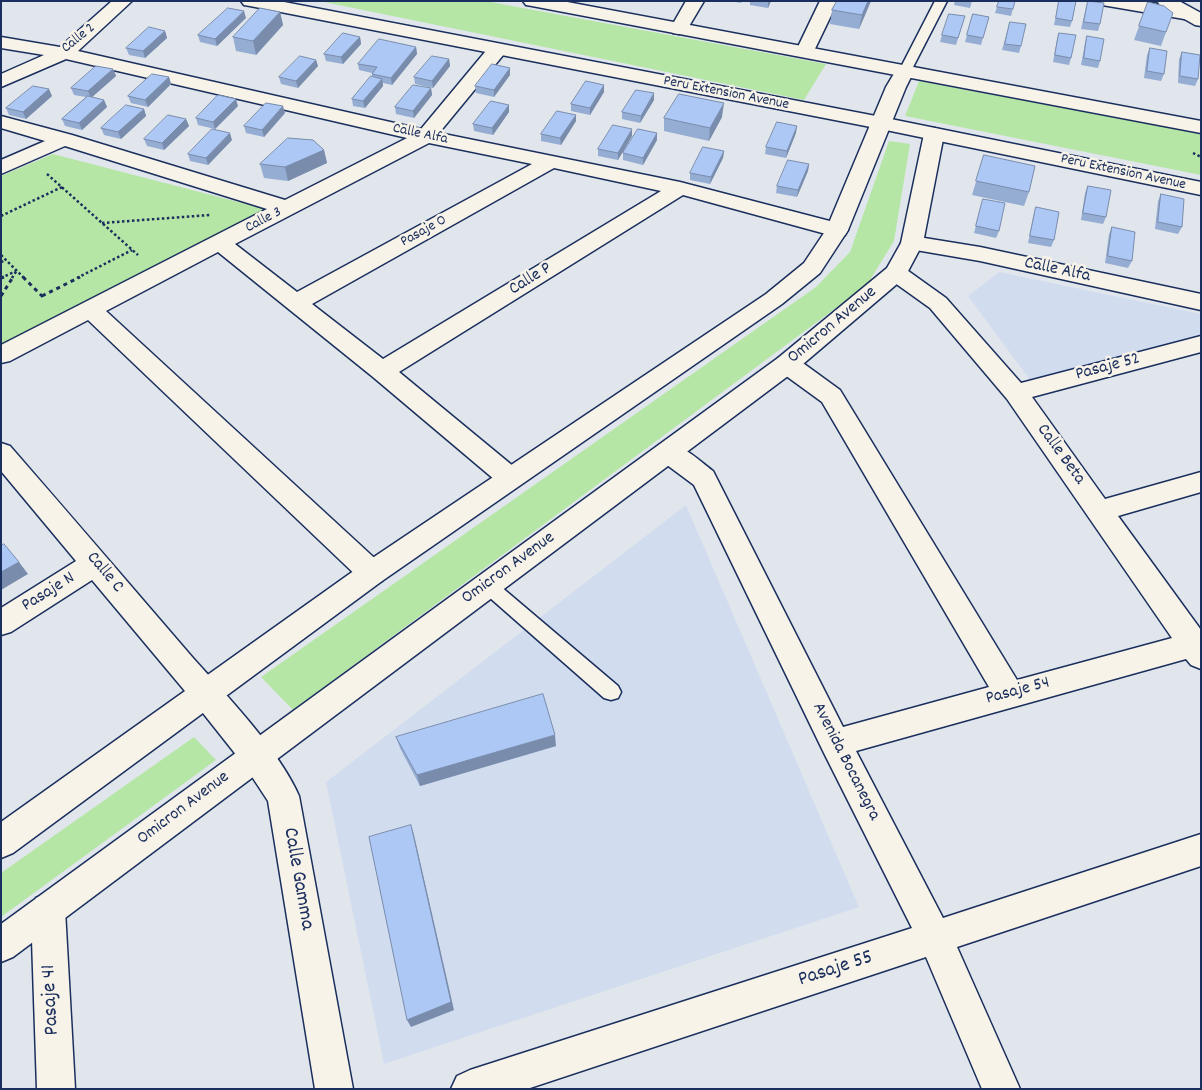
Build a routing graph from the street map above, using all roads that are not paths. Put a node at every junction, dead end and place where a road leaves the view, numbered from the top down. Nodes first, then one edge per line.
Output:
1 (123, 1) edge
2 (250, 1) edge
3 (532, 1) edge
4 (695, 1) edge
5 (830, 1) edge
6 (941, 1) edge
7 (1108, 1) edge
8 (1166, 1) edge
9 (1195, 18) edge
10 (679, 28) junction
11 (1, 42) edge
12 (497, 50) junction
13 (805, 52) junction
14 (64, 54) junction
15 (905, 71) junction
16 (1, 81) edge
17 (1, 122) edge
18 (881, 123) junction
19 (1201, 127) edge
20 (934, 134) junction
21 (426, 136) junction
22 (64, 139) junction
23 (552, 161) junction
24 (1, 168) edge
25 (680, 188) junction
26 (1201, 189) edge
27 (288, 208) junction
28 (837, 230) junction
29 (912, 243) junction
30 (220, 244) junction
31 (896, 273) junction
32 (1201, 302) edge
33 (295, 303) junction
34 (79, 315) junction
35 (1201, 344) edge
36 (1, 355) edge
37 (787, 364) junction
38 (382, 371) junction
39 (1016, 393) junction
40 (668, 452) junction
41 (7, 470) edge
42 (510, 478) junction
43 (1201, 482) edge
44 (1100, 512) junction
45 (96, 563) junction
46 (372, 573) junction
47 (487, 585) junction
48 (1, 623) edge
49 (1198, 647) edge
50 (611, 692) dead end
51 (206, 694) junction
52 (1009, 694) junction
53 (835, 744) junction
54 (256, 756) junction
55 (1, 842) edge
56 (1201, 850) edge
57 (48, 910) junction
58 (935, 938) junction
59 (1, 945) edge
60 (56, 1089) edge
61 (334, 1089) edge
62 (470, 1089) edge
63 (1001, 1089) edge

1 - 14 street, Calle 2
2 - 12 street, Peru Extension Avenue
3 - 10 street
4 - 10 street
5 - 13 street
6 - 15 lane
7 - 9 street
8 - 9 street
10 - 13 street
11 - 14 street, Calle Alfa
12 - 18 street, Peru Extension Avenue
12 - 21 street, Calle 3
13 - 15 street
14 - 16 street, Calle 2
14 - 21 street, Calle Alfa
15 - 18 street
15 - 19 street
17 - 22 street
18 - 20 street, Peru Extension Avenue
18 - 28 street
20 - 26 street, Peru Extension Avenue
20 - 29 street, Omicron Avenue
21 - 23 street, Calle Alfa
21 - 27 street, Calle 3
22 - 24 street
22 - 27 street
23 - 25 street, Calle Alfa
23 - 33 street, Pasaje O
25 - 28 street, Calle Alfa
25 - 38 street, Calle P
27 - 30 street, Calle 3
28 - 42 street
29 - 31 street, Omicron Avenue
29 - 32 street, Calle Alfa
30 - 33 street
30 - 34 street, Calle 3
31 - 37 street, Omicron Avenue
31 - 39 street, Calle Beta
33 - 38 street
34 - 36 street, Calle 3
34 - 46 street
35 - 39 street, Pasaje 52
37 - 40 street, Omicron Avenue
37 - 52 street
38 - 42 street
39 - 44 street, Calle Beta
40 - 47 street, Omicron Avenue
40 - 53 street, Avenida Bocanegra
41 - 45 street, Calle C
42 - 46 street
43 - 44 street
44 - 49 street, Calle Beta
45 - 48 street, Pasaje N
45 - 51 street, Calle C
46 - 51 street
47 - 50 lane
47 - 54 street, Omicron Avenue
49 - 52 street, Pasaje 54
51 - 54 street, Calle Gamma
51 - 55 street
52 - 53 street, Pasaje 54
53 - 58 street, Avenida Bocanegra
54 - 57 street, Omicron Avenue
54 - 61 street, Calle Gamma
56 - 58 street, Pasaje 55
57 - 59 street, Omicron Avenue
57 - 60 street, Pasaje 41
58 - 62 street, Pasaje 55
58 - 63 street, Avenida Bocanegra

